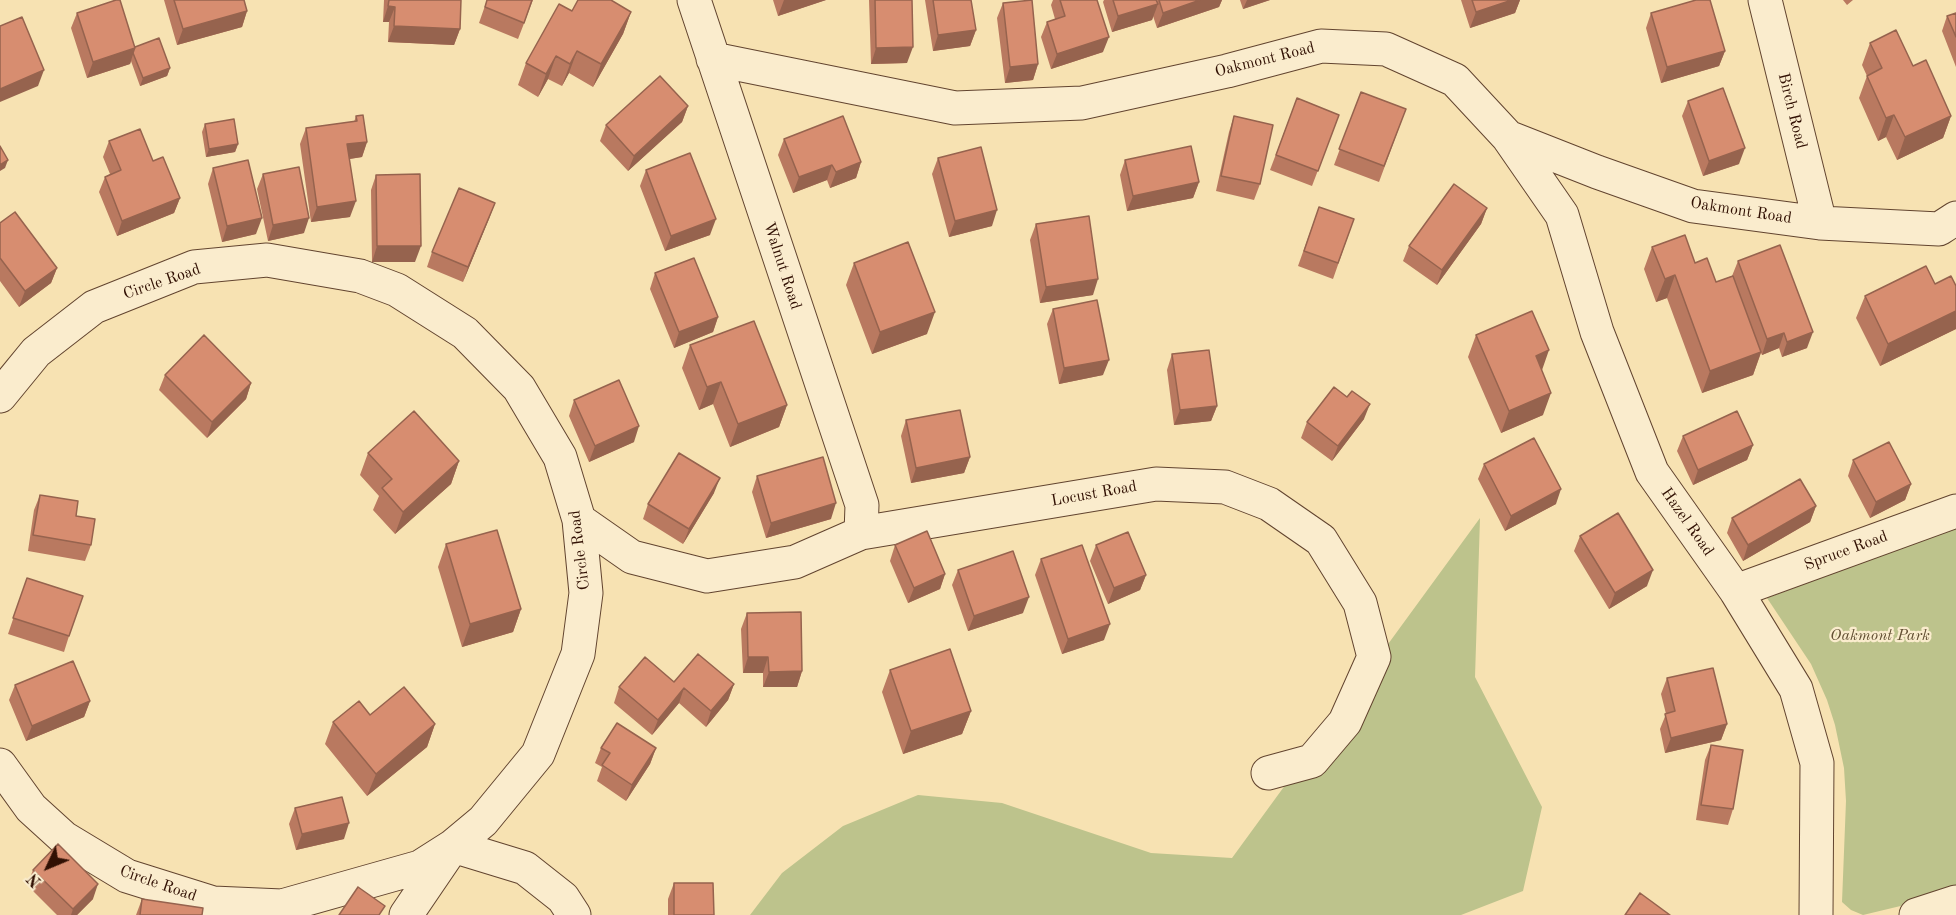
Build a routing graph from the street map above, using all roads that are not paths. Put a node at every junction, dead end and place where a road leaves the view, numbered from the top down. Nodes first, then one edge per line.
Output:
1 (694, 0) edge
2 (1765, 0) edge
3 (713, 59) junction
4 (1508, 137) junction
5 (1956, 218) edge
6 (1820, 223) junction
7 (0, 396) edge
8 (1956, 511) edge
9 (579, 520) junction
10 (861, 533) junction
11 (1736, 591) junction
12 (0, 765) edge
13 (1268, 773) dead end
14 (453, 846) junction
15 (1956, 902) edge
16 (406, 915) edge
17 (574, 915) edge
18 (1816, 915) edge
19 (1916, 915) edge

1 - 3 street, Walnut Road
2 - 6 street, Birch Road
3 - 4 street, Oakmont Road
3 - 10 street, Walnut Road
4 - 6 street, Oakmont Road
4 - 11 street, Hazel Road
5 - 6 street, Oakmont Road
7 - 9 street, Circle Road
8 - 11 street, Spruce Road
9 - 10 street, Locust Road
9 - 14 street, Circle Road
10 - 13 street, Locust Road
11 - 18 street, Hazel Road
12 - 14 street, Circle Road
14 - 16 street
14 - 17 street
15 - 19 street

